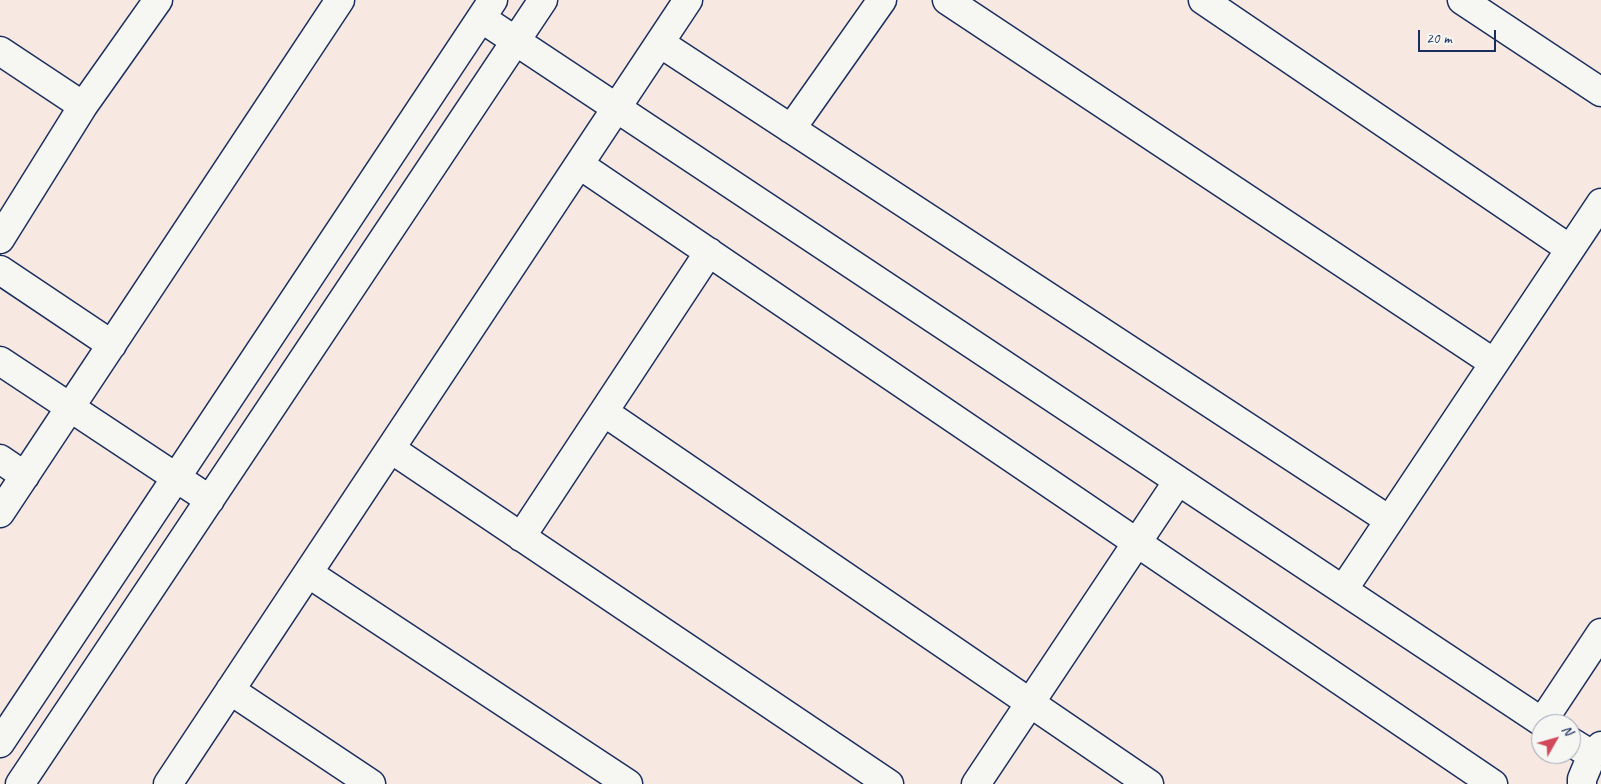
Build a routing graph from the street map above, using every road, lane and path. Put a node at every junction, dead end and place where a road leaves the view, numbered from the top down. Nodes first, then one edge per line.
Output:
1 (158, 0) edge
2 (340, 0) edge
3 (543, 0) edge
4 (688, 0) edge
5 (882, 0) edge
6 (947, 0) edge
7 (1203, 0) edge
8 (1462, 0) edge
9 (487, 9) edge
10 (516, 41) junction
11 (660, 43) junction
12 (0, 51) edge
13 (1601, 92) edge
14 (83, 106) junction
15 (617, 108) junction
16 (791, 129) junction
17 (580, 165) junction
18 (1601, 203) edge
19 (0, 239) edge
20 (1570, 249) junction
21 (709, 252) junction
22 (0, 270) edge
23 (112, 345) junction
24 (0, 360) edge
25 (1494, 363) junction
26 (70, 407) junction
27 (604, 412) junction
28 (391, 449) junction
29 (0, 459) edge
30 (25, 476) junction
31 (176, 478) junction
32 (1178, 481) junction
33 (210, 500) junction
34 (0, 513) edge
35 (1389, 520) junction
36 (521, 537) junction
37 (1137, 542) junction
38 (308, 573) junction
39 (1343, 590) junction
40 (1601, 633) edge
41 (230, 690) junction
42 (1031, 703) junction
43 (1549, 714) edge
44 (1531, 715) edge
45 (0, 744) edge
46 (1588, 748) edge
47 (362, 781) edge
48 (20, 784) edge
49 (168, 784) edge
50 (628, 784) edge
51 (888, 784) edge
52 (976, 784) edge
53 (1150, 784) edge
54 (1493, 784) edge
55 (1582, 784) edge

1 - 14 street
2 - 23 street
3 - 10 street
4 - 11 street
5 - 16 street
6 - 25 street
7 - 20 street
8 - 13 street
9 - 10 street
9 - 31 street
10 - 15 street
10 - 33 street
11 - 15 street
11 - 16 street
12 - 14 street
14 - 19 street
15 - 17 street
15 - 32 street
16 - 35 street
17 - 21 street
17 - 28 street
18 - 20 street
20 - 25 street
21 - 27 street
21 - 37 street
22 - 23 street
23 - 26 street
24 - 26 street
25 - 35 street
26 - 30 street
26 - 31 street
27 - 36 street
27 - 42 street
28 - 36 street
28 - 38 street
29 - 30 street
30 - 34 street
31 - 33 street
31 - 45 street
32 - 37 street
32 - 39 street
33 - 48 street
35 - 39 street
36 - 51 street
37 - 42 street
37 - 54 street
38 - 41 street
38 - 50 street
39 - 44 street
40 - 43 street
41 - 47 street
41 - 49 street
42 - 52 street
42 - 53 street
46 - 55 street

